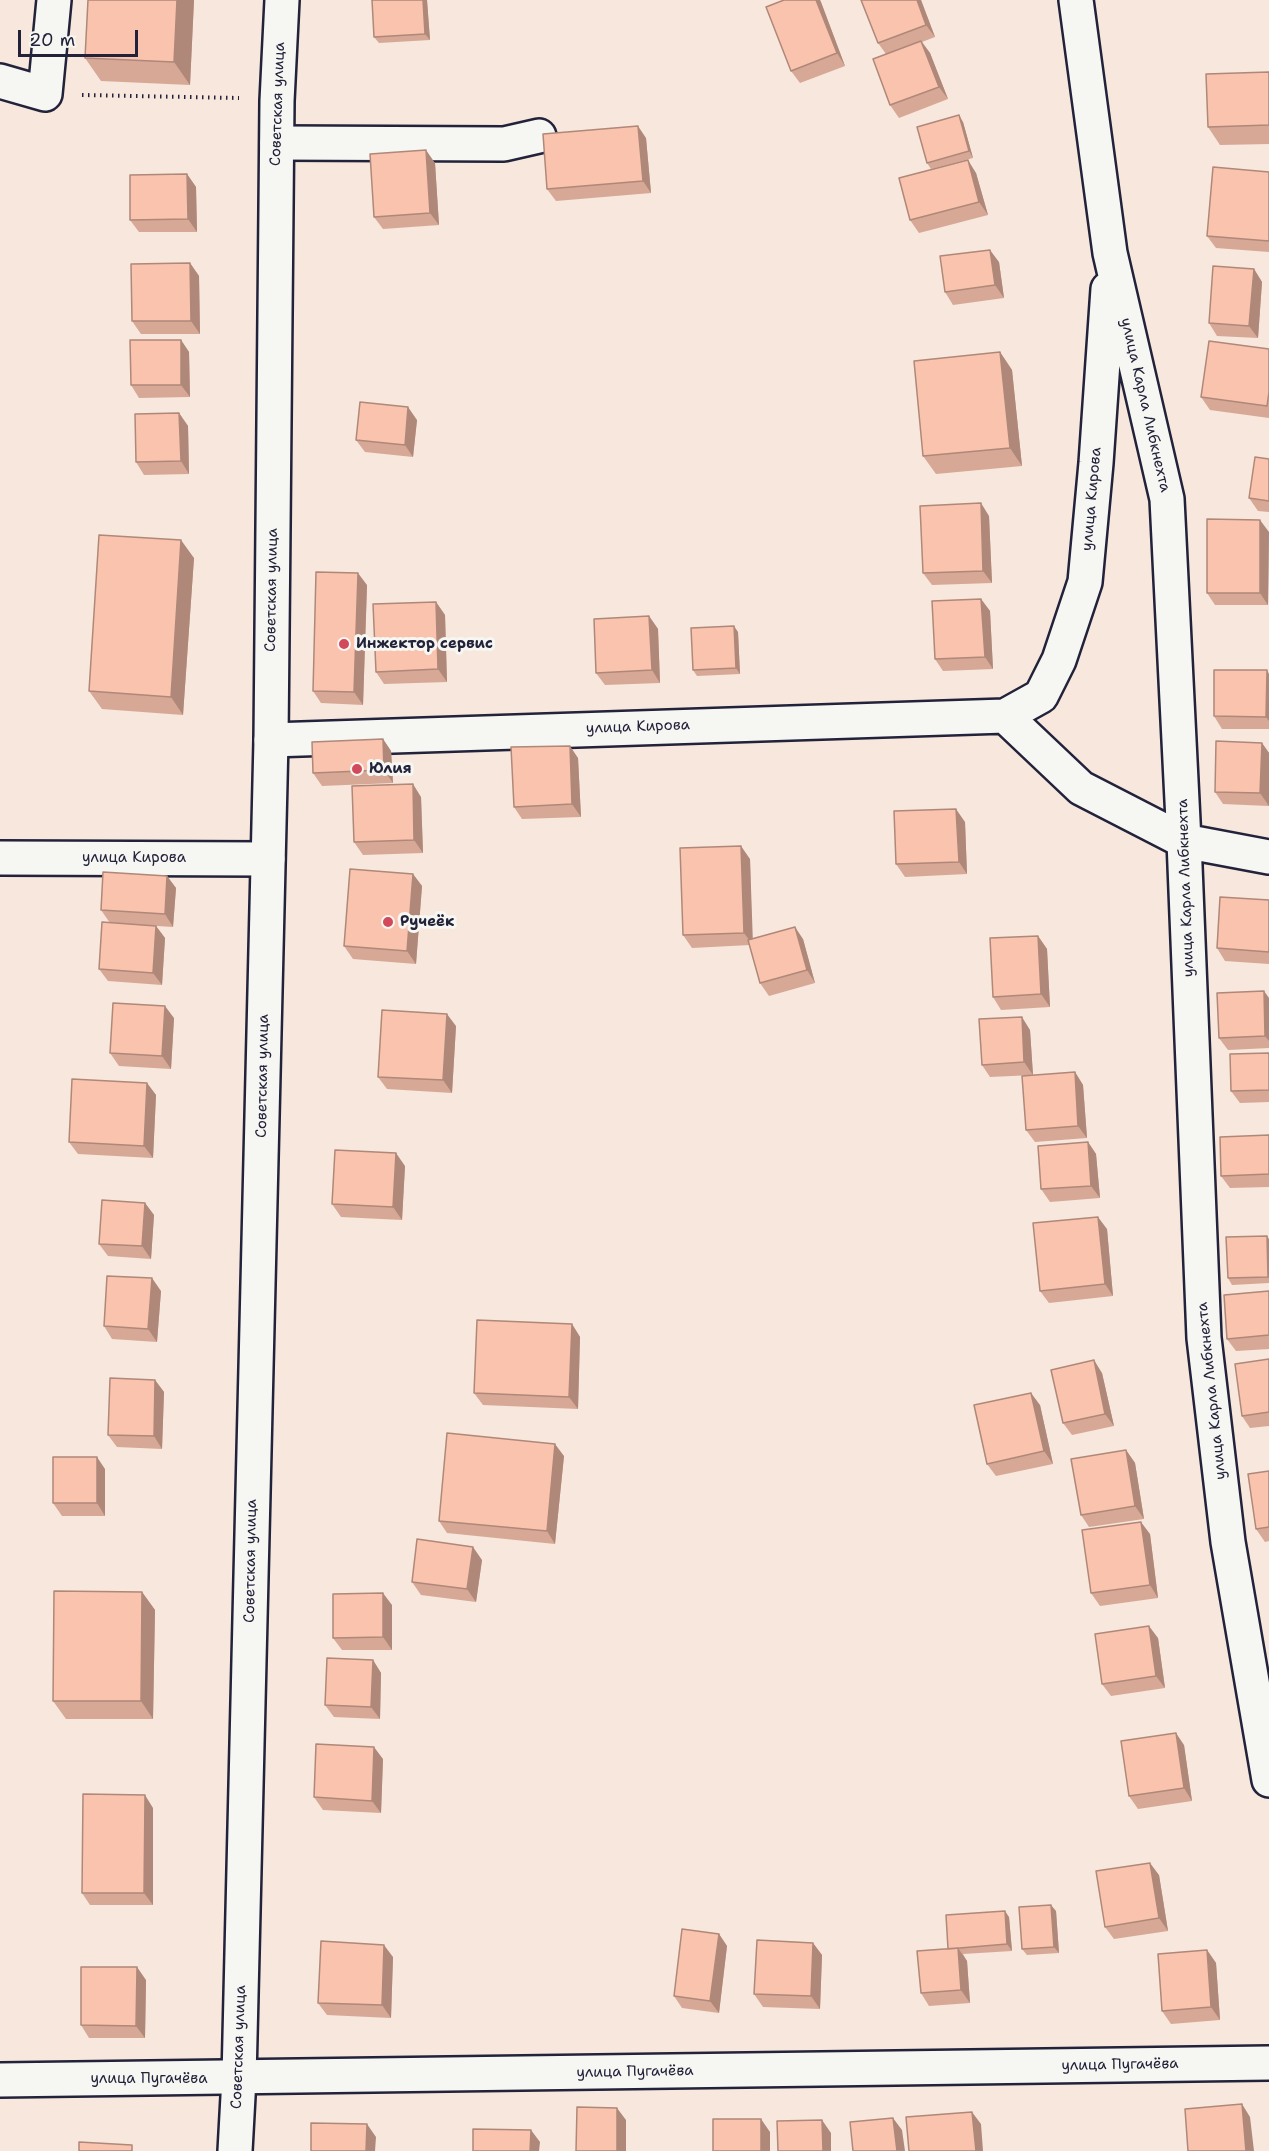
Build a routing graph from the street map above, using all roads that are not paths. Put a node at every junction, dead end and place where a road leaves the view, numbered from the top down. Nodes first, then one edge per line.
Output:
1 (54, 0) edge
2 (282, 0) edge
3 (1076, 0) edge
4 (0, 81) edge
5 (539, 136) dead end
6 (277, 143) junction
7 (1110, 254) junction
8 (1005, 716) junction
9 (271, 740) junction
10 (1184, 842) junction
11 (1269, 857) edge
12 (0, 858) edge
13 (268, 859) junction
14 (1269, 1780) edge
15 (1269, 2063) edge
16 (239, 2078) junction
17 (0, 2080) edge
18 (235, 2151) edge

1 - 4 street
2 - 6 street, Советская улица
3 - 7 street, улица Карла Либкнехта
5 - 6 street
6 - 9 street, Советская улица
7 - 8 street, улица Кирова
7 - 10 street, улица Карла Либкнехта
8 - 9 street, улица Кирова
8 - 10 street
9 - 13 street, Советская улица
10 - 11 street
10 - 14 street, улица Карла Либкнехта
12 - 13 street, улица Кирова
13 - 16 street, Советская улица
15 - 16 street, улица Пугачёва
16 - 17 street, улица Пугачёва
16 - 18 street, Советская улица

